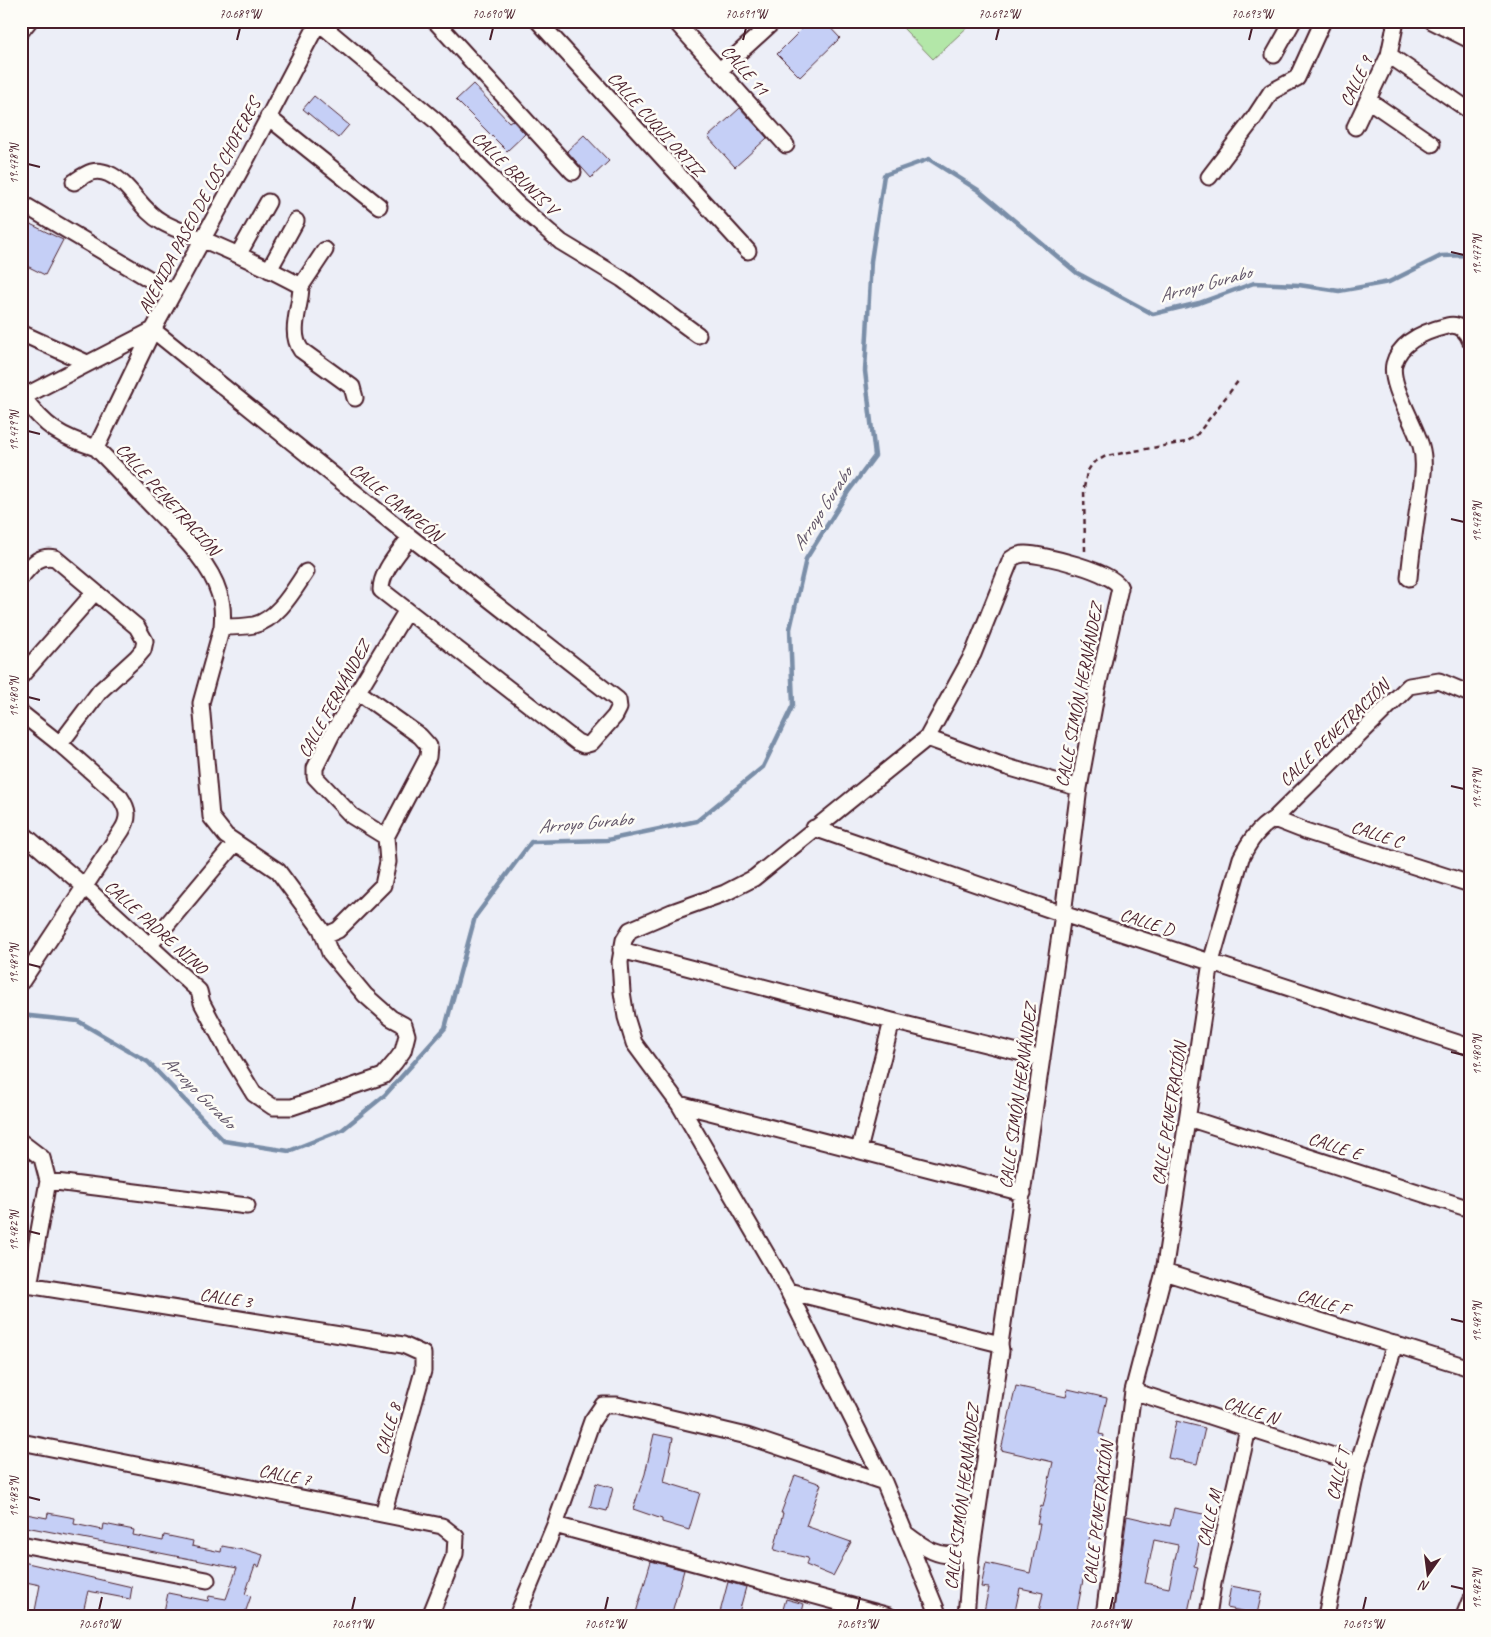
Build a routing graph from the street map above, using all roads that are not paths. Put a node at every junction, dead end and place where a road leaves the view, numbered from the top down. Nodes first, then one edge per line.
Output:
1 (29, 21) edge
2 (318, 21) edge
3 (435, 21) edge
4 (538, 21) edge
5 (675, 21) edge
6 (774, 21) edge
7 (1293, 21) edge
8 (1323, 21) edge
9 (1396, 21) edge
10 (1432, 21) edge
11 (21, 31) edge
12 (1470, 40) edge
13 (1274, 55) dead end
14 (1389, 55) junction
15 (720, 70) junction
16 (1368, 100) junction
17 (1470, 111) edge
18 (268, 117) junction
19 (1356, 127) dead end
20 (1432, 144) dead end
21 (786, 145) dead end
22 (573, 172) dead end
23 (1209, 177) dead end
24 (74, 182) dead end
25 (268, 202) dead end
26 (21, 203) edge
27 (379, 206) dead end
28 (296, 221) dead end
29 (203, 239) junction
30 (325, 250) dead end
31 (748, 251) dead end
32 (238, 255) junction
33 (270, 270) junction
34 (301, 286) junction
35 (174, 293) junction
36 (153, 330) junction
37 (21, 333) edge
38 (698, 335) dead end
39 (1470, 340) edge
40 (87, 363) junction
41 (22, 398) edge
42 (355, 398) dead end
43 (96, 448) junction
44 (410, 537) junction
45 (306, 572) dead end
46 (21, 577) edge
47 (1409, 578) dead end
48 (95, 592) junction
49 (407, 610) junction
50 (222, 627) junction
51 (21, 676) edge
52 (357, 691) junction
53 (1470, 694) edge
54 (21, 713) edge
55 (927, 738) junction
56 (60, 744) junction
57 (1079, 788) junction
58 (1274, 819) junction
59 (814, 828) junction
60 (21, 832) edge
61 (386, 837) junction
62 (235, 843) junction
63 (1470, 884) edge
64 (84, 886) junction
65 (1063, 914) junction
66 (324, 936) junction
67 (149, 946) junction
68 (621, 950) junction
69 (1211, 962) junction
70 (22, 981) edge
71 (391, 1018) joint
72 (892, 1021) junction
73 (1470, 1047) edge
74 (1042, 1058) junction
75 (679, 1104) junction
76 (1188, 1118) junction
77 (21, 1142) edge
78 (859, 1150) junction
79 (48, 1181) junction
80 (1023, 1192) junction
81 (247, 1206) dead end
82 (1470, 1210) edge
83 (1164, 1272) junction
84 (25, 1285) edge
85 (788, 1291) junction
86 (1000, 1344) junction
87 (1395, 1344) junction
88 (423, 1354) joint
89 (1470, 1368) edge
90 (1133, 1391) junction
91 (1248, 1429) junction
92 (21, 1442) edge
93 (1358, 1464) junction
94 (884, 1482) junction
95 (383, 1514) junction
96 (556, 1525) junction
97 (905, 1532) junction
98 (974, 1538) junction
99 (21, 1544) edge
100 (207, 1580) dead end
101 (1470, 1601) edge
102 (430, 1616) edge
103 (517, 1616) edge
104 (889, 1616) edge
105 (939, 1616) edge
106 (966, 1616) edge
107 (1104, 1616) edge
108 (1208, 1616) edge
109 (1326, 1616) edge
110 (1464, 1616) edge

1 - 11 street
2 - 18 street, AVENIDA PASEO DE LOS CHOFERES
2 - 38 street, CALLE BRUNIS V
3 - 22 street
4 - 31 street, CALLE CUQUI ORTIZ
5 - 15 street, CALLE 11
6 - 15 street
7 - 13 street
8 - 23 street
9 - 14 street, CALLE 9
10 - 12 street
14 - 16 street, CALLE 9
14 - 17 street
15 - 21 street, CALLE 11
16 - 19 street, CALLE 9
16 - 20 street
18 - 27 street
18 - 29 street, AVENIDA PASEO DE LOS CHOFERES
24 - 29 street
25 - 32 street
26 - 35 street
28 - 33 street
29 - 32 street
29 - 35 street, AVENIDA PASEO DE LOS CHOFERES
30 - 34 street
32 - 33 street
33 - 34 street
34 - 42 street
35 - 36 street, AVENIDA PASEO DE LOS CHOFERES
36 - 40 street, AVENIDA PASEO DE LOS CHOFERES
36 - 43 street, CALLE PENETRACIÓN
36 - 44 street, CALLE CAMPEÓN
37 - 40 street
39 - 47 street
40 - 41 street, AVENIDA PASEO DE LOS CHOFERES
41 - 43 street
43 - 50 street, CALLE PENETRACIÓN
44 - 49 street
44 - 49 street, CALLE CAMPEÓN
45 - 50 street
46 - 48 street
48 - 51 street
48 - 56 street
49 - 52 street, CALLE FERNÁNDEZ
50 - 62 street, CALLE PENETRACIÓN
52 - 61 street, CALLE FERNÁNDEZ
52 - 61 street
53 - 58 street, CALLE PENETRACIÓN
54 - 56 street
55 - 57 street
55 - 57 street, CALLE SIMÓN HERNÁNDEZ
55 - 59 street
56 - 64 street
57 - 65 street, CALLE SIMÓN HERNÁNDEZ
58 - 63 street, CALLE C
58 - 69 street, CALLE PENETRACIÓN
59 - 65 street, CALLE D
59 - 68 street
60 - 64 street, CALLE PADRE NINO
61 - 66 street
62 - 66 street, CALLE PENETRACIÓN
62 - 67 street
64 - 67 street, CALLE PADRE NINO
64 - 70 street
65 - 69 street, CALLE D
65 - 74 street, CALLE SIMÓN HERNÁNDEZ
66 - 71 street, CALLE PENETRACIÓN
67 - 71 street, CALLE PADRE NINO
68 - 72 street
68 - 75 street
69 - 73 street, CALLE D
69 - 76 street, CALLE PENETRACIÓN
72 - 74 street
72 - 78 street
74 - 80 street, CALLE SIMÓN HERNÁNDEZ
75 - 78 street
75 - 85 street
76 - 82 street, CALLE E
76 - 83 street, CALLE PENETRACIÓN
77 - 79 street
78 - 80 street
79 - 81 street
79 - 84 street
80 - 86 street, CALLE SIMÓN HERNÁNDEZ
83 - 87 street, CALLE F
83 - 90 street, CALLE PENETRACIÓN
84 - 88 street, CALLE 3
85 - 86 street
85 - 94 street
86 - 98 street, CALLE SIMÓN HERNÁNDEZ
87 - 89 street, CALLE F
87 - 93 street, CALLE T
88 - 95 street, CALLE 8
90 - 91 street, CALLE N
90 - 107 street, CALLE PENETRACIÓN
91 - 93 street, CALLE N
91 - 108 street, CALLE M
92 - 95 street, CALLE 7
93 - 109 street, CALLE T
94 - 96 street
94 - 97 street
95 - 102 street, CALLE 7
96 - 103 street
96 - 104 street
97 - 98 street
97 - 105 street
98 - 106 street, CALLE SIMÓN HERNÁNDEZ
99 - 100 street
101 - 110 street

